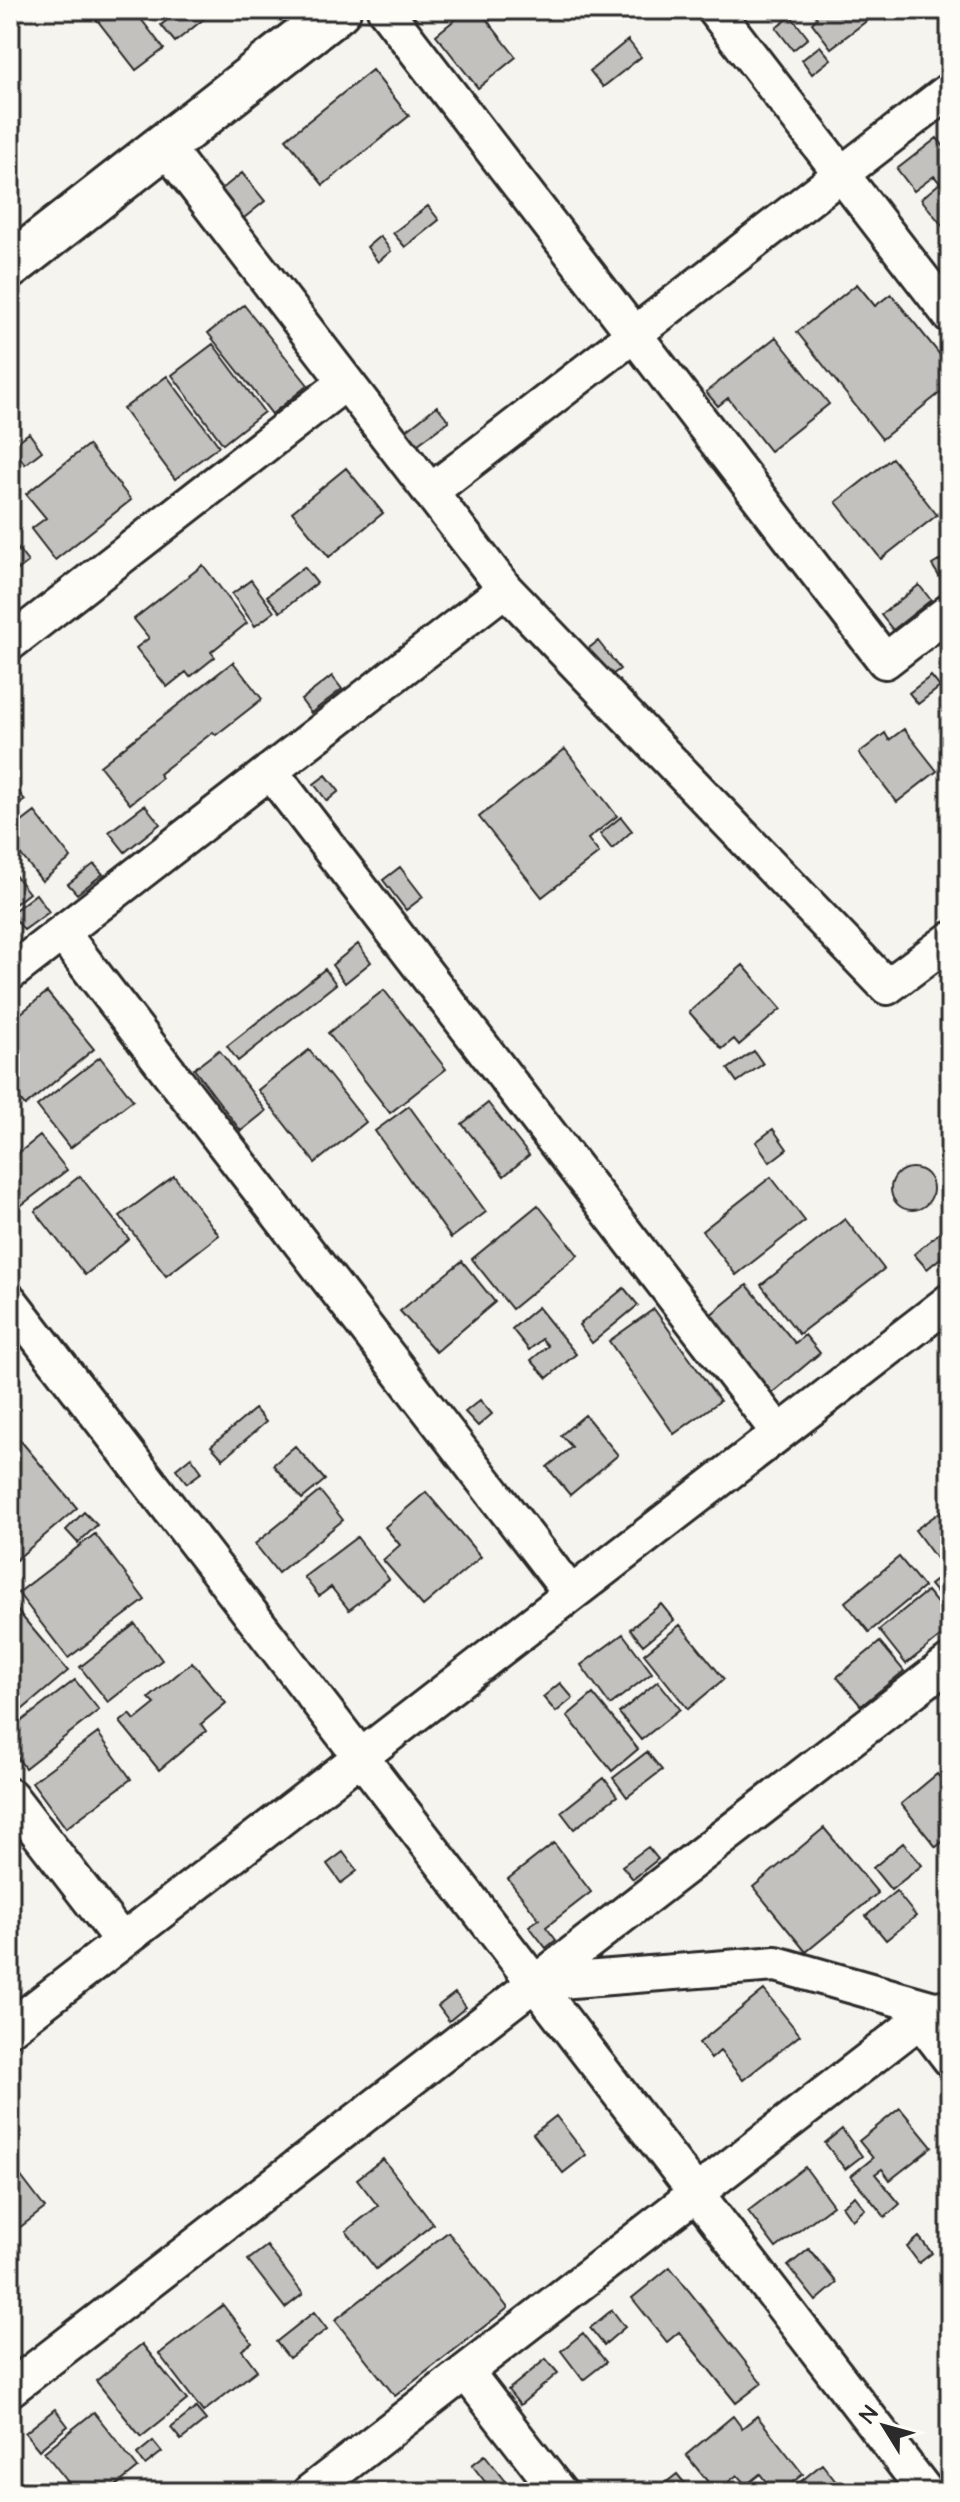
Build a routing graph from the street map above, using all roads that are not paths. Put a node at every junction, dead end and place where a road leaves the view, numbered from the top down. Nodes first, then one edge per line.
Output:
1 (338, 10) edge
2 (385, 10) edge
3 (715, 10) edge
4 (950, 90) edge
5 (164, 145) junction
6 (841, 174) junction
7 (10, 266) edge
8 (950, 315) edge
9 (634, 334) junction
10 (346, 382) junction
11 (430, 492) junction
12 (505, 589) junction
13 (950, 611) edge
14 (10, 643) edge
15 (270, 771) junction
16 (62, 933) junction
17 (950, 940) edge
18 (10, 973) edge
19 (10, 1301) edge
20 (950, 1301) edge
21 (779, 1433) junction
22 (571, 1594) junction
23 (950, 1662) edge
24 (361, 1757) junction
25 (10, 1796) edge
26 (122, 1941) junction
27 (534, 1983) junction
28 (950, 2007) edge
29 (10, 2028) edge
30 (950, 2059) edge
31 (696, 2193) junction
32 (466, 2372) junction
33 (10, 2389) edge
34 (310, 2492) edge
35 (559, 2492) edge
36 (926, 2492) edge

1 - 5 main road
2 - 9 street
3 - 6 street
4 - 6 street
5 - 7 main road
5 - 10 street
6 - 8 street
6 - 9 street
9 - 11 street
9 - 13 street
10 - 11 street
10 - 14 street
11 - 12 street
12 - 15 street
12 - 17 street
15 - 16 street
15 - 21 street
16 - 18 street
16 - 22 street
19 - 24 street
20 - 21 street
21 - 22 street
22 - 24 street
23 - 27 street
24 - 26 street
24 - 27 street
25 - 26 street
26 - 29 street
27 - 28 street
27 - 31 street
27 - 33 street
30 - 31 street
31 - 32 street
31 - 36 street
32 - 34 street
32 - 35 street

